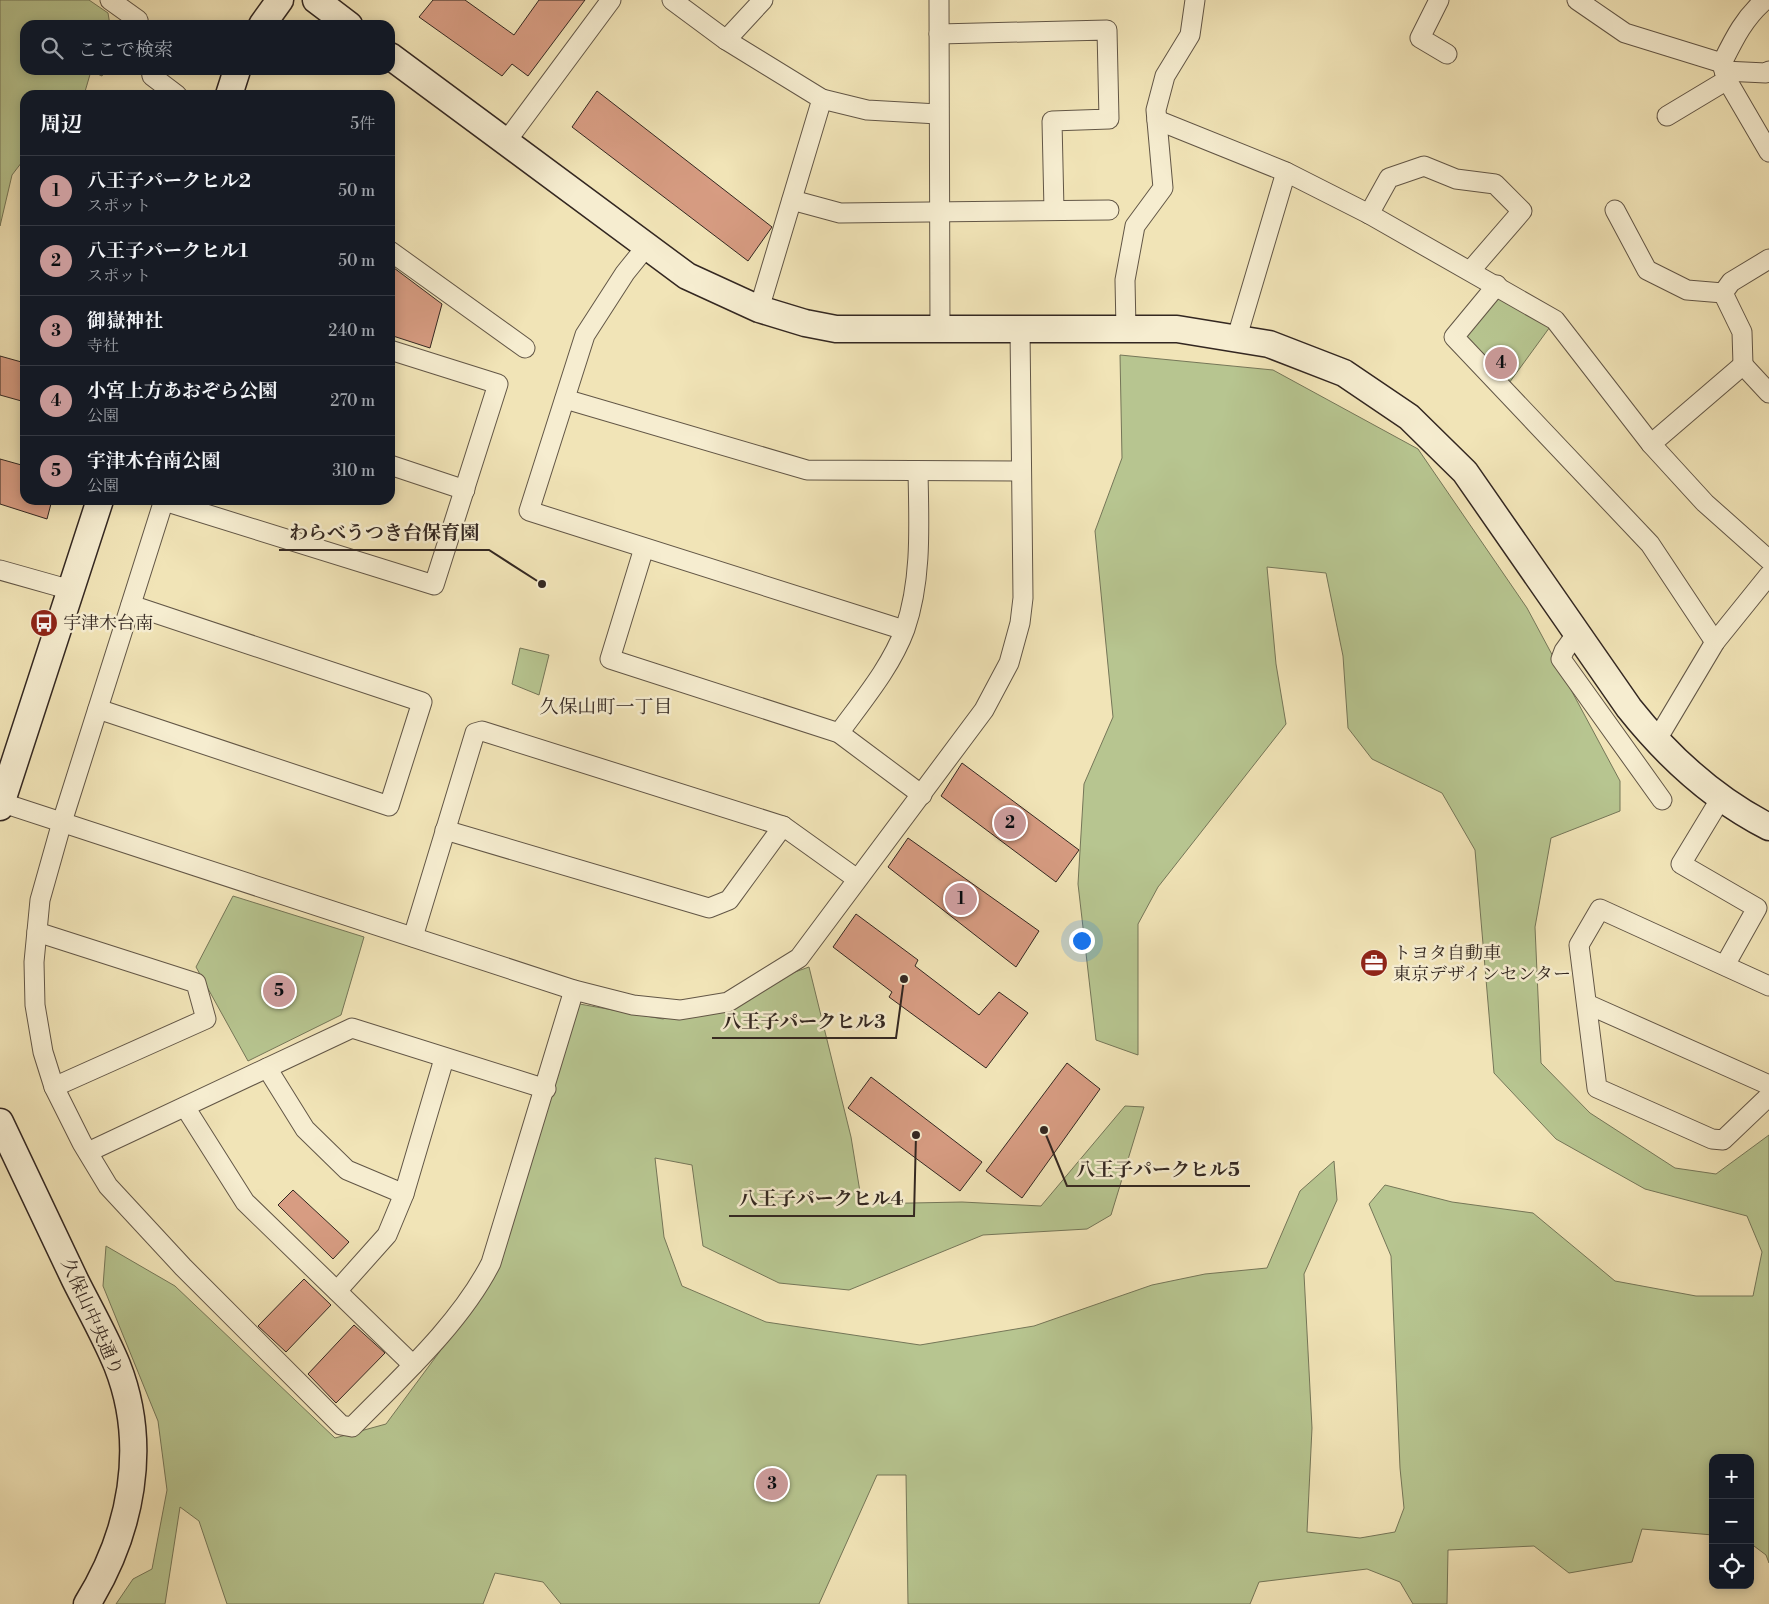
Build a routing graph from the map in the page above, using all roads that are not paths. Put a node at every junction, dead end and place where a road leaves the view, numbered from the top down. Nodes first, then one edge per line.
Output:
1 (110, 0) edge
2 (280, 0) edge
3 (316, 0) edge
4 (611, 0) edge
5 (672, 0) edge
6 (763, 0) edge
7 (939, 0) edge
8 (1194, 0) edge
9 (1439, 0) edge
10 (1577, 0) edge
11 (1765, 0) edge
12 (138, 20) edge
13 (266, 20) edge
14 (342, 20) edge
15 (939, 34) junction
16 (726, 40) junction
17 (1448, 54) dead end
18 (395, 60) edge
19 (1724, 71) junction
20 (1769, 71) edge
21 (154, 75) edge
22 (235, 75) edge
23 (171, 90) edge
24 (231, 90) edge
25 (822, 99) junction
26 (938, 114) junction
27 (1667, 116) dead end
28 (1157, 120) junction
29 (505, 143) junction
30 (1769, 152) edge
31 (1286, 172) junction
32 (792, 200) junction
33 (1054, 210) junction
34 (1109, 210) dead end
35 (1615, 210) dead end
36 (939, 212) junction
37 (1369, 214) junction
38 (646, 247) junction
39 (395, 255) edge
40 (1769, 259) edge
41 (1471, 270) junction
42 (1497, 285) junction
43 (1723, 292) junction
44 (759, 309) junction
45 (1126, 328) junction
46 (1020, 329) junction
47 (940, 330) junction
48 (1237, 337) junction
49 (525, 348) dead end
50 (395, 352) edge
51 (1743, 365) junction
52 (1769, 393) edge
53 (565, 399) junction
54 (1652, 444) junction
55 (395, 468) edge
56 (1021, 471) junction
57 (918, 472) junction
58 (465, 490) junction
59 (98, 505) edge
60 (162, 505) edge
61 (180, 505) edge
62 (644, 548) junction
63 (1769, 560) edge
64 (0, 570) edge
65 (1769, 575) edge
66 (71, 590) junction
67 (131, 605) junction
68 (904, 630) junction
69 (1577, 633) junction
70 (1715, 642) junction
71 (98, 709) junction
72 (839, 732) junction
73 (1656, 741) junction
74 (922, 795) junction
75 (1721, 798) junction
76 (1662, 800) dead end
77 (0, 804) edge
78 (62, 822) junction
79 (783, 826) junction
80 (1769, 827) edge
81 (445, 830) junction
82 (857, 879) junction
83 (37, 932) junction
84 (413, 937) junction
85 (1725, 965) junction
86 (1769, 986) edge
87 (574, 990) junction
88 (1587, 1004) junction
89 (444, 1059) junction
90 (267, 1068) junction
91 (1769, 1085) edge
92 (54, 1087) junction
93 (546, 1089) junction
94 (1769, 1096) edge
95 (184, 1107) junction
96 (0, 1122) edge
97 (88, 1152) junction
98 (404, 1194) junction
99 (337, 1292) junction
100 (413, 1365) junction
101 (86, 1604) edge

1 - 12 street
2 - 13 street
3 - 14 street
4 - 29 street
5 - 16 street
6 - 16 street
7 - 15 street
8 - 28 street
9 - 17 street
10 - 19 street
11 - 19 street
15 - 26 street
15 - 33 street
16 - 25 street
18 - 29 street
19 - 20 street
19 - 27 street
19 - 30 street
21 - 23 street
22 - 24 street
25 - 26 street
25 - 32 street
26 - 36 street
28 - 31 street
28 - 45 street
29 - 38 street
31 - 37 street
31 - 48 street
32 - 36 street
32 - 44 street
33 - 34 street
33 - 36 street
35 - 43 street
36 - 47 street
37 - 41 street
37 - 41 street
38 - 44 street
38 - 53 street
39 - 49 street
40 - 43 street
41 - 42 street
42 - 54 street
42 - 70 street
43 - 51 street
44 - 47 street
45 - 46 street
45 - 48 street
46 - 47 street
46 - 56 street
48 - 69 street
50 - 58 street
51 - 52 street
51 - 54 street
53 - 57 street
53 - 62 street
54 - 63 street
55 - 58 street
56 - 57 street
56 - 74 street
57 - 68 street
58 - 61 street
59 - 66 street
60 - 67 street
62 - 68 street
62 - 72 street
64 - 66 street
65 - 70 street
66 - 77 street
67 - 71 street
67 - 71 street
68 - 72 street
69 - 73 street
69 - 76 street
70 - 73 street
71 - 78 street
72 - 74 street
73 - 75 street
74 - 82 street
75 - 80 street
75 - 85 street
77 - 78 street
78 - 83 street
78 - 84 street
79 - 81 street
79 - 81 street
79 - 82 street
81 - 84 street
82 - 87 street
83 - 92 street
83 - 92 street
84 - 87 street
85 - 86 street
85 - 88 street
87 - 93 street
88 - 91 street
88 - 94 street
89 - 90 street
89 - 93 street
89 - 98 street
90 - 95 street
90 - 98 street
92 - 97 street
93 - 100 street
95 - 97 street
95 - 99 street
96 - 101 street, 久保山中央通り
97 - 100 street
98 - 99 street
99 - 100 street

